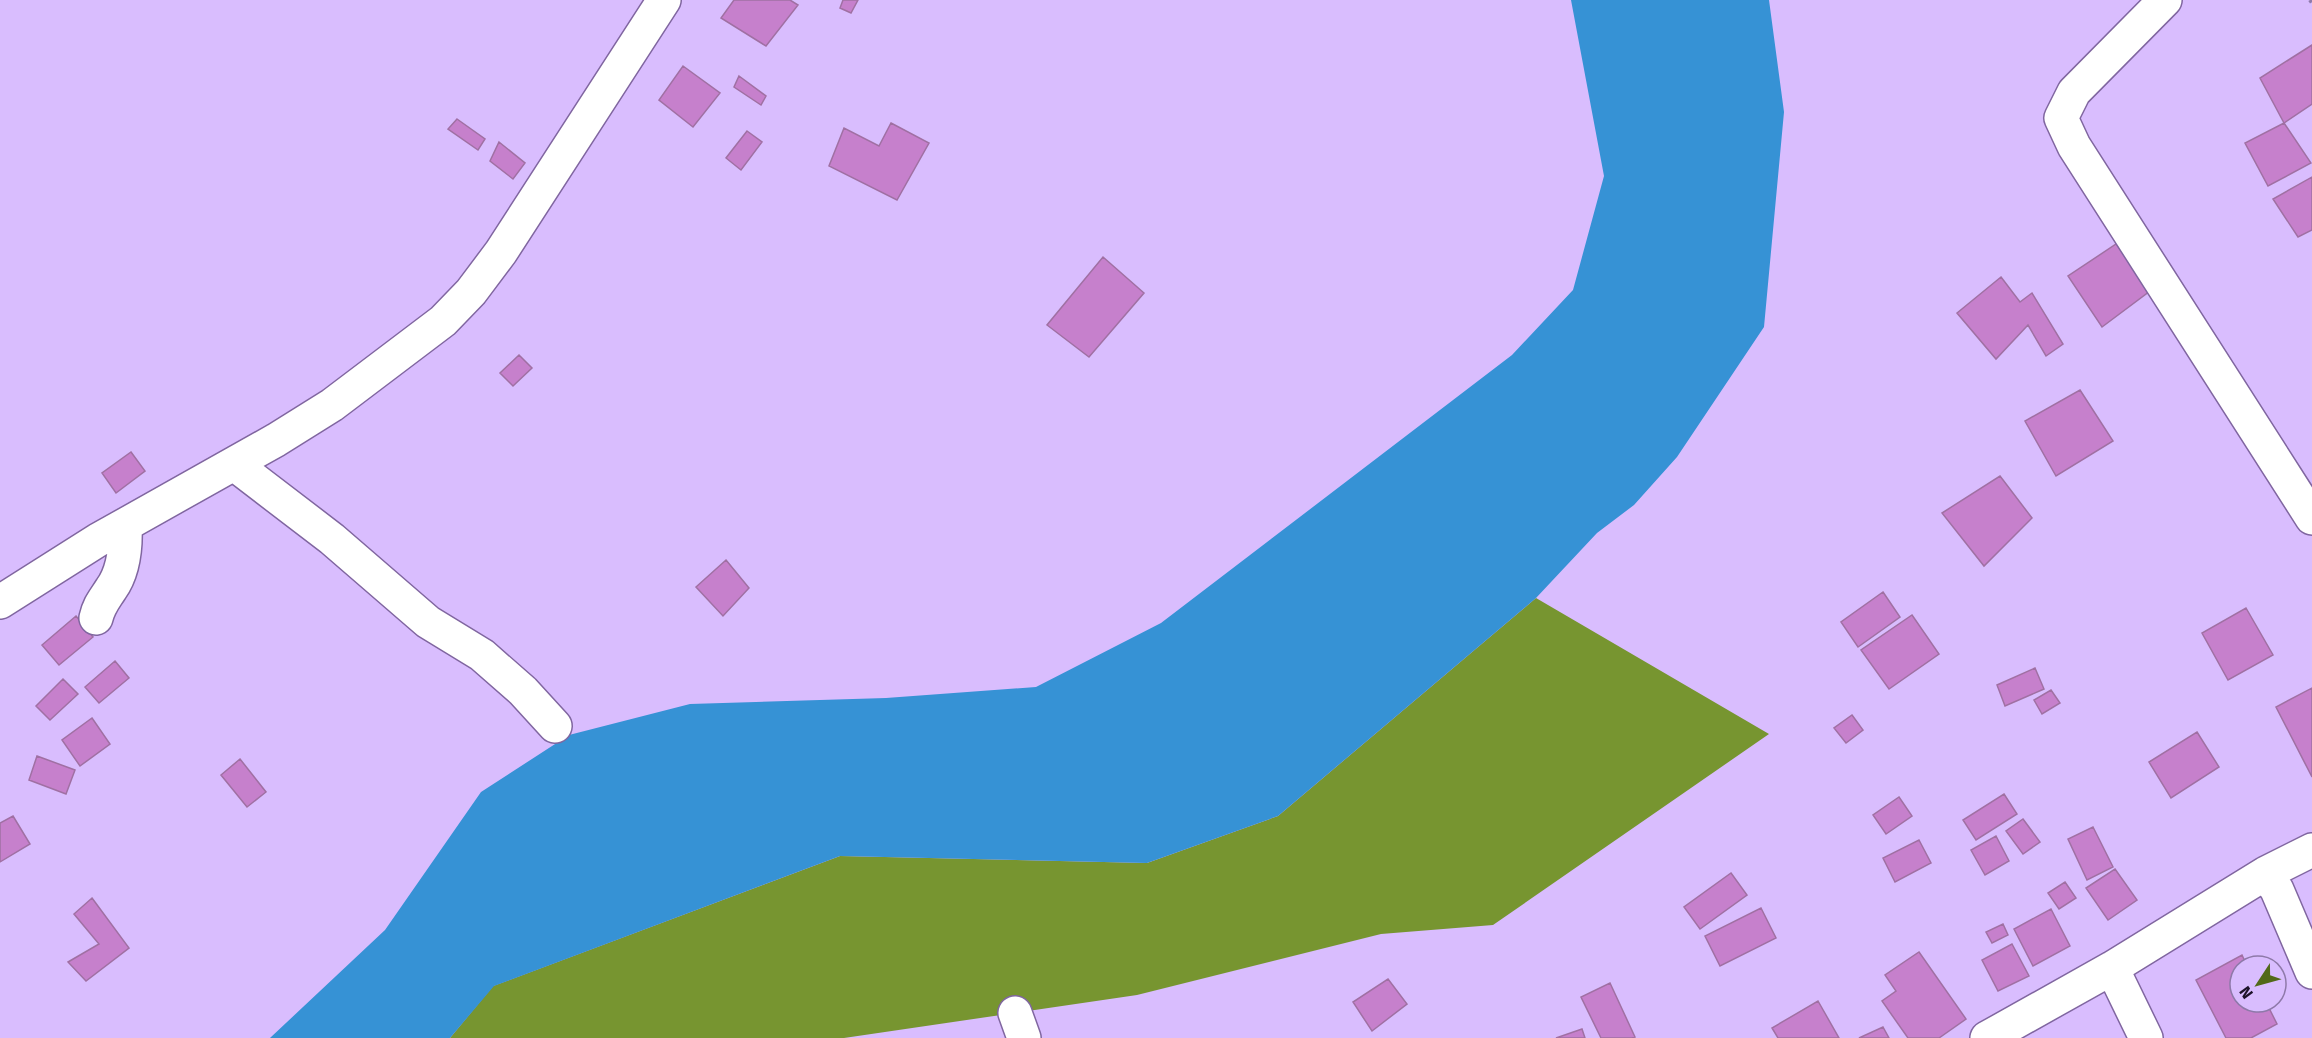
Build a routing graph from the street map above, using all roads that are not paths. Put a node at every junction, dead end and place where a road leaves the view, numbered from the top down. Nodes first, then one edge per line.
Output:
1 (664, 0) edge
2 (2165, 0) edge
3 (234, 464) junction
4 (2312, 518) edge
5 (124, 525) junction
6 (0, 602) edge
7 (96, 618) dead end
8 (555, 726) dead end
9 (2312, 850) edge
10 (2266, 873) junction
11 (2112, 968) junction
12 (2312, 972) edge
13 (1987, 1038) edge
14 (2146, 1038) edge

1 - 3 street
2 - 4 street
3 - 5 street
3 - 8 street
5 - 6 street
5 - 7 street
9 - 10 street
10 - 11 street
10 - 12 street
11 - 13 street
11 - 14 street

